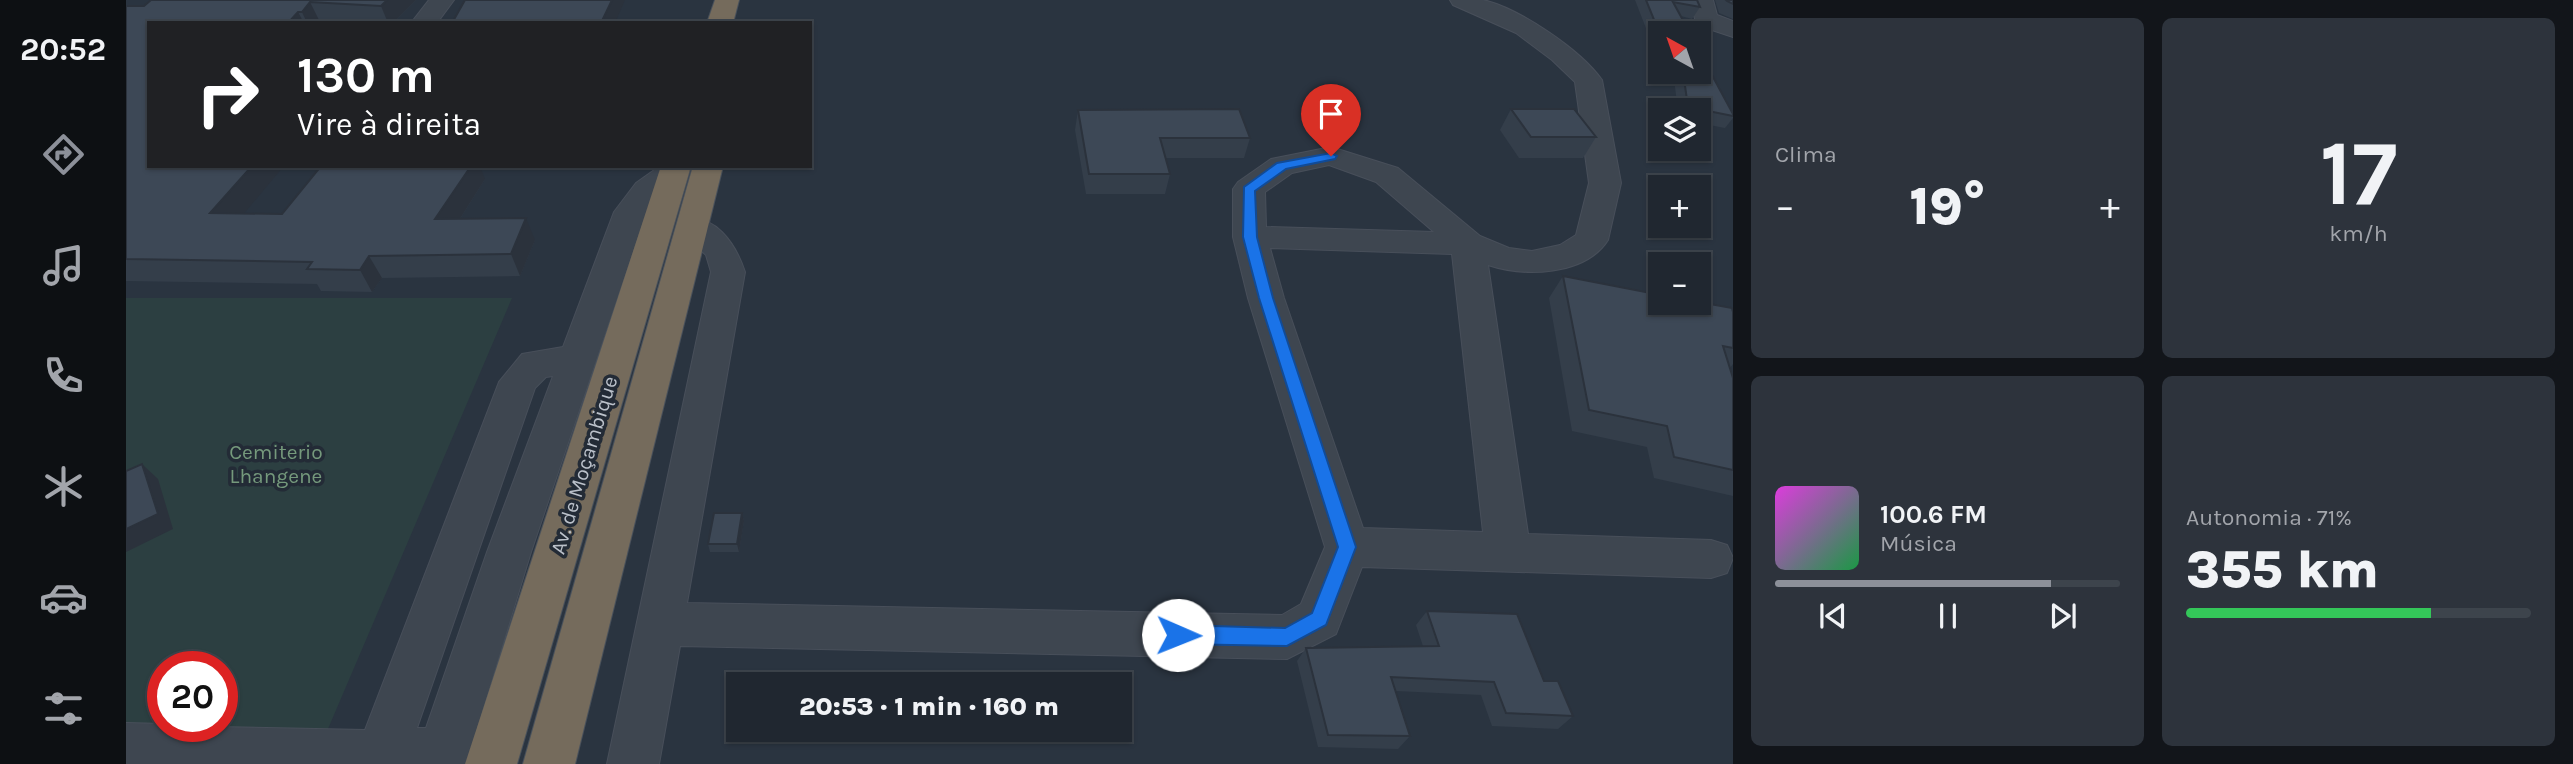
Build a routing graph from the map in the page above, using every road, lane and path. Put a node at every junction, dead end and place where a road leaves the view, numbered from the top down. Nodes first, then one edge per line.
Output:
1 (442, 0) edge
2 (727, 0) edge
3 (751, 0) edge
4 (1462, 0) edge
5 (1701, 0) edge
6 (426, 21) edge
7 (721, 21) edge
8 (746, 21) edge
9 (1733, 29) edge
10 (684, 168) edge
11 (686, 168) edge
12 (686, 168) edge
13 (693, 227) junction
14 (1250, 237) junction
15 (1468, 244) junction
16 (579, 359) junction
17 (1347, 547) junction
18 (1508, 552) junction
19 (1711, 559) dead end
20 (661, 624) junction
21 (126, 749) edge
22 (380, 760) edge
23 (458, 760) edge
24 (549, 764) edge
25 (633, 764) edge

1 - 6 street
2 - 7 highway
3 - 8 highway
4 - 15 street
5 - 9 street
10 - 16 street
11 - 13 highway, Av. de Moçambique
12 - 23 highway, Av. de Moçambique
13 - 20 street
13 - 24 highway, Av. de Moçambique
14 - 15 street
14 - 15 street
14 - 17 street
15 - 18 street
16 - 22 street
16 - 23 street
17 - 18 street
17 - 20 street
18 - 19 street
20 - 25 street
21 - 22 street
22 - 23 street

